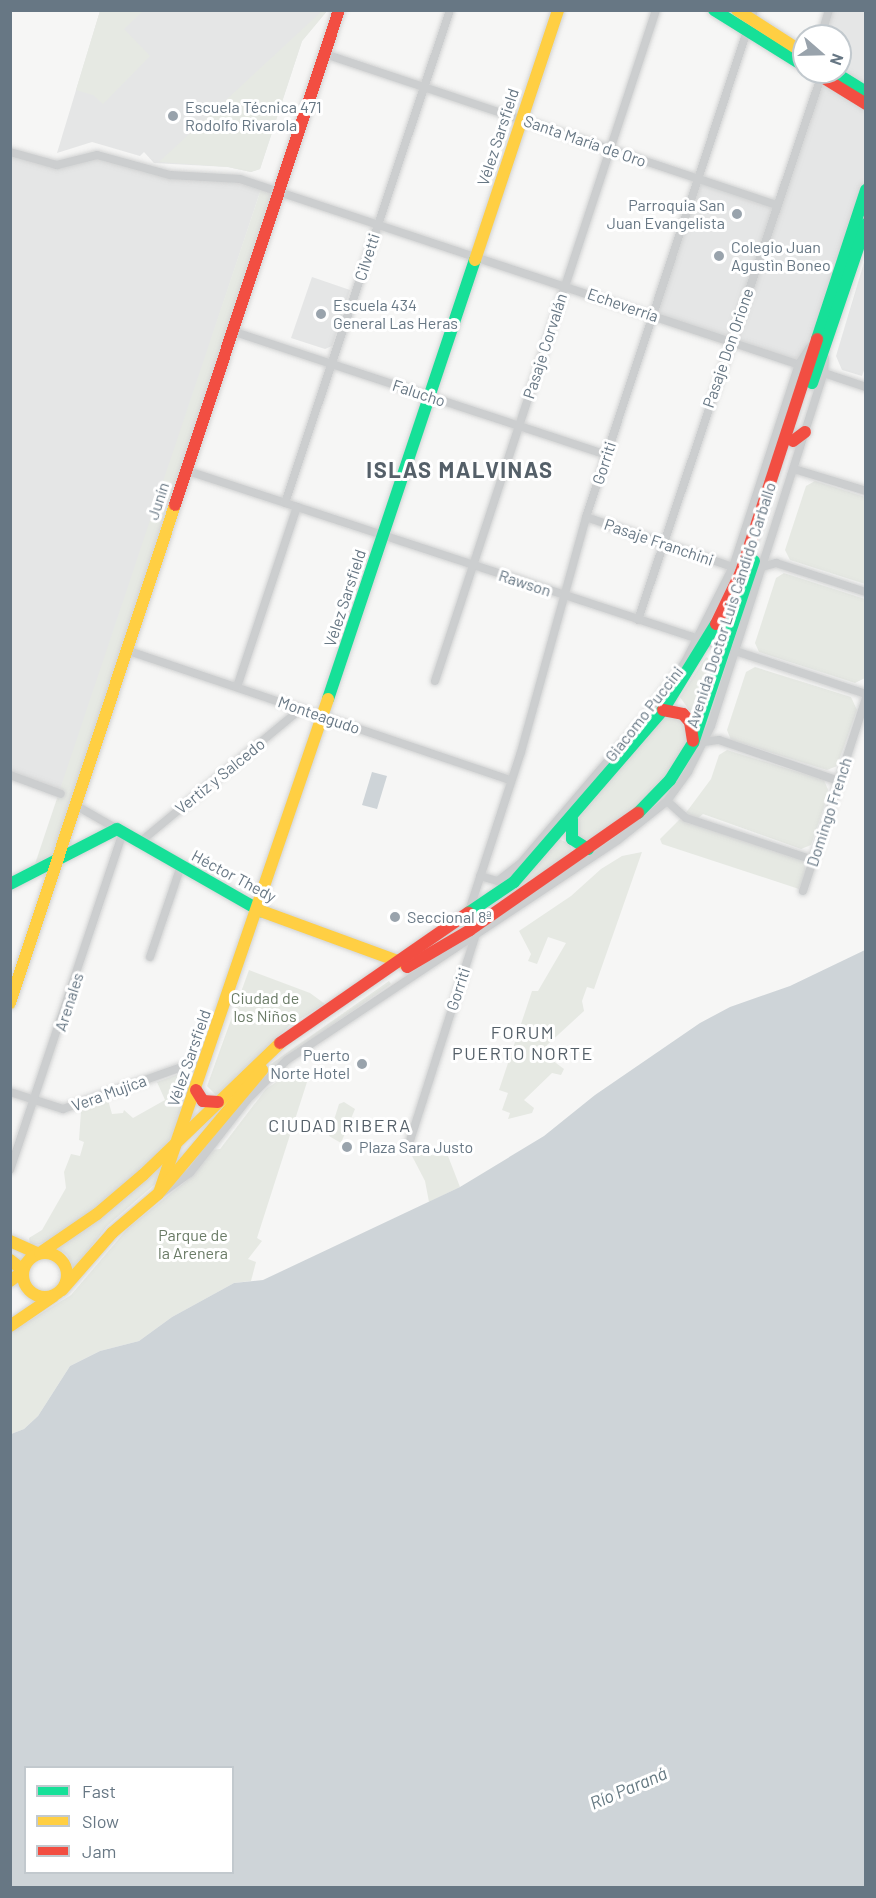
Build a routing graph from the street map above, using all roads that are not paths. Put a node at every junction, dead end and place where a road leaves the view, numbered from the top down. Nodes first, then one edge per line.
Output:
1 (339, 10) edge
2 (450, 10) edge
3 (558, 10) edge
4 (656, 10) edge
5 (714, 10) edge
6 (737, 10) edge
7 (751, 20) edge
8 (792, 46) edge
9 (325, 54) junction
10 (792, 56) edge
11 (852, 83) edge
12 (814, 84) edge
13 (833, 84) edge
14 (424, 87) junction
15 (866, 92) edge
16 (866, 104) edge
17 (521, 120) junction
18 (610, 150) junction
19 (10, 152) edge
20 (698, 179) junction
21 (866, 190) edge
22 (278, 191) junction
23 (776, 205) junction
24 (378, 224) junction
25 (866, 224) edge
26 (476, 256) junction
27 (565, 286) junction
28 (653, 315) junction
29 (232, 331) junction
30 (730, 341) junction
31 (821, 341) junction
32 (332, 364) junction
33 (812, 368) junction
34 (866, 387) edge
35 (429, 396) junction
36 (519, 426) junction
37 (805, 432) junction
38 (793, 441) junction
39 (607, 455) junction
40 (794, 469) junction
41 (185, 470) junction
42 (866, 491) edge
43 (285, 503) junction
44 (297, 507) junction
45 (760, 516) junction
46 (586, 517) junction
47 (748, 523) junction
48 (383, 536) junction
49 (663, 543) junction
50 (472, 566) junction
51 (733, 567) junction
52 (762, 567) junction
53 (749, 576) junction
54 (866, 592) edge
55 (562, 595) junction
56 (638, 620) junction
57 (702, 641) junction
58 (126, 650) junction
59 (731, 651) junction
60 (435, 681) dead end
61 (237, 687) junction
62 (672, 690) junction
63 (866, 696) edge
64 (301, 709) junction
65 (663, 710) junction
66 (323, 716) junction
67 (698, 742) junction
68 (10, 775) edge
69 (511, 780) junction
70 (670, 780) junction
71 (839, 781) junction
72 (61, 794) dead end
73 (669, 798) junction
74 (75, 805) junction
75 (572, 819) junction
76 (120, 831) junction
77 (613, 838) junction
78 (140, 842) junction
79 (588, 849) junction
80 (59, 860) junction
81 (813, 860) junction
82 (181, 866) junction
83 (480, 876) junction
84 (10, 884) edge
85 (803, 891) dead end
86 (258, 910) junction
87 (467, 918) junction
88 (476, 934) junction
89 (150, 957) dead end
90 (410, 966) junction
91 (10, 1003) edge
92 (207, 1058) junction
93 (196, 1090) junction
94 (10, 1092) edge
95 (36, 1102) junction
96 (218, 1102) junction
97 (176, 1145) junction
98 (408, 1147) dead end
99 (10, 1170) edge
100 (158, 1194) junction
101 (10, 1241) edge
102 (38, 1253) junction
103 (10, 1260) edge
104 (22, 1271) junction
105 (10, 1281) edge
106 (59, 1292) junction
107 (10, 1326) edge

1 - 9 main road, Junín
2 - 14 street, Cilvetti
3 - 17 main road, Vélez Sarsfield
4 - 18 street, Pasaje Corvalán
5 - 7 main road
6 - 7 main road
7 - 8 main road
7 - 10 main road
7 - 20 street, Gorriti
9 - 14 street, Santa María de Oro
9 - 22 main road, Junín
11 - 15 main road
12 - 23 street, Pasaje Don Orione
13 - 16 main road
14 - 17 street, Santa María de Oro
14 - 24 street, Cilvetti
17 - 18 street, Santa María de Oro
17 - 26 main road, Vélez Sarsfield
18 - 20 street, Santa María de Oro
18 - 27 street, Pasaje Corvalán
19 - 22 street, Echeverría
20 - 23 street, Santa María de Oro
20 - 28 street, Gorriti
21 - 31 main road, Avenida Doctor Luis Cándido Carballo
22 - 24 street, Echeverría
22 - 29 main road, Junín
23 - 30 street, Pasaje Don Orione
24 - 26 street, Echeverría
24 - 32 street, Cilvetti
25 - 31 main road, Avenida Doctor Luis Cándido Carballo
26 - 27 street, Echeverría
26 - 35 main road, Vélez Sarsfield
27 - 28 street, Echeverría
27 - 36 street, Pasaje Corvalán
28 - 30 street, Echeverría
28 - 39 street, Gorriti
29 - 32 street, Falucho
29 - 41 main road, Junín
30 - 33 street, Echeverría
30 - 49 street, Pasaje Don Orione
31 - 33 main road, Avenida Doctor Luis Cándido Carballo
31 - 33 street, Avenida Doctor Luis Cándido Carballo
32 - 35 street, Falucho
32 - 43 street, Cilvetti
33 - 34 street, Echeverría
33 - 37 street, Avenida Doctor Luis Cándido Carballo
33 - 38 main road, Avenida Doctor Luis Cándido Carballo
33 - 45 main road, Avenida Doctor Luis Cándido Carballo
33 - 47 street
35 - 36 street, Falucho
35 - 48 main road, Vélez Sarsfield
36 - 39 street, Falucho
36 - 50 street, Pasaje Corvalán
37 - 38 main road
37 - 40 street, Avenida Doctor Luis Cándido Carballo
38 - 53 main road, Avenida Doctor Luis Cándido Carballo
39 - 46 street, Gorriti
40 - 42 street
40 - 52 street, Avenida Doctor Luis Cándido Carballo
41 - 43 street, Rawson
41 - 58 main road, Junín
43 - 44 street, Rawson
44 - 48 street, Rawson
44 - 61 street
45 - 47 main road
45 - 57 main road, Avenida Doctor Luis Cándido Carballo
46 - 49 street, Pasaje Franchini
46 - 55 street, Gorriti
47 - 51 street
48 - 50 street, Rawson
48 - 66 main road, Vélez Sarsfield
49 - 51 street, Pasaje Franchini
49 - 56 street, Pasaje Don Orione
50 - 55 street, Rawson
50 - 60 street, Pasaje Corvalán
51 - 57 street
52 - 53 main road
52 - 54 street
52 - 59 street, Avenida Doctor Luis Cándido Carballo
53 - 59 main road, Avenida Doctor Luis Cándido Carballo
55 - 56 street, Rawson
55 - 69 street, Gorriti
56 - 57 street, Rawson
57 - 59 street, Rawson
57 - 62 main road, Avenida Doctor Luis Cándido Carballo
58 - 61 street, Monteagudo
58 - 74 main road, Junín
59 - 63 street, Rawson
59 - 67 main road, Avenida Doctor Luis Cándido Carballo
61 - 64 street, Monteagudo
62 - 65 main road, Avenida Doctor Luis Cándido Carballo
62 - 83 street, Giacomo Puccini
63 - 71 street, Domingo French
64 - 66 street, Monteagudo
64 - 78 street, Vertiz y Salcedo
65 - 67 main road
65 - 75 main road, Avenida Doctor Luis Cándido Carballo
66 - 69 street, Monteagudo
66 - 86 main road, Vélez Sarsfield
67 - 70 main road, Avenida Doctor Luis Cándido Carballo
67 - 71 street
67 - 73 street, Avenida Doctor Luis Cándido Carballo
68 - 72 street
69 - 83 street, Gorriti
70 - 73 main road
70 - 77 main road, Avenida Doctor Luis Cándido Carballo
71 - 81 street, Domingo French
73 - 77 street, Avenida Doctor Luis Cándido Carballo
73 - 81 street
74 - 76 street, Héctor Thedy
74 - 80 main road, Junín
75 - 79 main road
75 - 87 main road, Avenida Doctor Luis Cándido Carballo
76 - 78 main road, Héctor Thedy
76 - 80 main road
76 - 95 street, Arenales
77 - 79 main road, Avenida Doctor Luis Cándido Carballo
77 - 88 street, Avenida Doctor Luis Cándido Carballo
78 - 82 main road, Héctor Thedy
79 - 90 main road, Avenida Doctor Luis Cándido Carballo
80 - 84 main road
80 - 91 main road, Junín
81 - 85 street, Domingo French
82 - 86 main road, Héctor Thedy
82 - 89 street
83 - 87 street, Gorriti
86 - 90 main road, Héctor Thedy
86 - 92 main road, Vélez Sarsfield
87 - 90 main road, Avenida Doctor Luis Cándido Carballo
88 - 90 street, Avenida Doctor Luis Cándido Carballo
88 - 98 street, Gorriti
90 - 96 main road, Avenida Doctor Luis Cándido Carballo
90 - 100 main road, Avenida Doctor Luis Cándido Carballo
92 - 93 main road, Vélez Sarsfield
92 - 95 street, Vera Mujíca
93 - 96 main road
93 - 97 main road, Vélez Sarsfield
94 - 95 street, Vera Mujíca
95 - 99 street, Arenales
96 - 97 main road, Avenida Doctor Luis Cándido Carballo
97 - 100 main road, Vélez Sarsfield
97 - 102 main road, Avenida Doctor Luis Cándido Carballo
100 - 106 main road, Avenida Doctor Luis Cándido Carballo
101 - 102 main road
102 - 104 main road
102 - 106 main road
103 - 104 main road
104 - 105 main road
104 - 106 main road
106 - 107 main road, Avenida Doctor Luis Cándido Carballo

